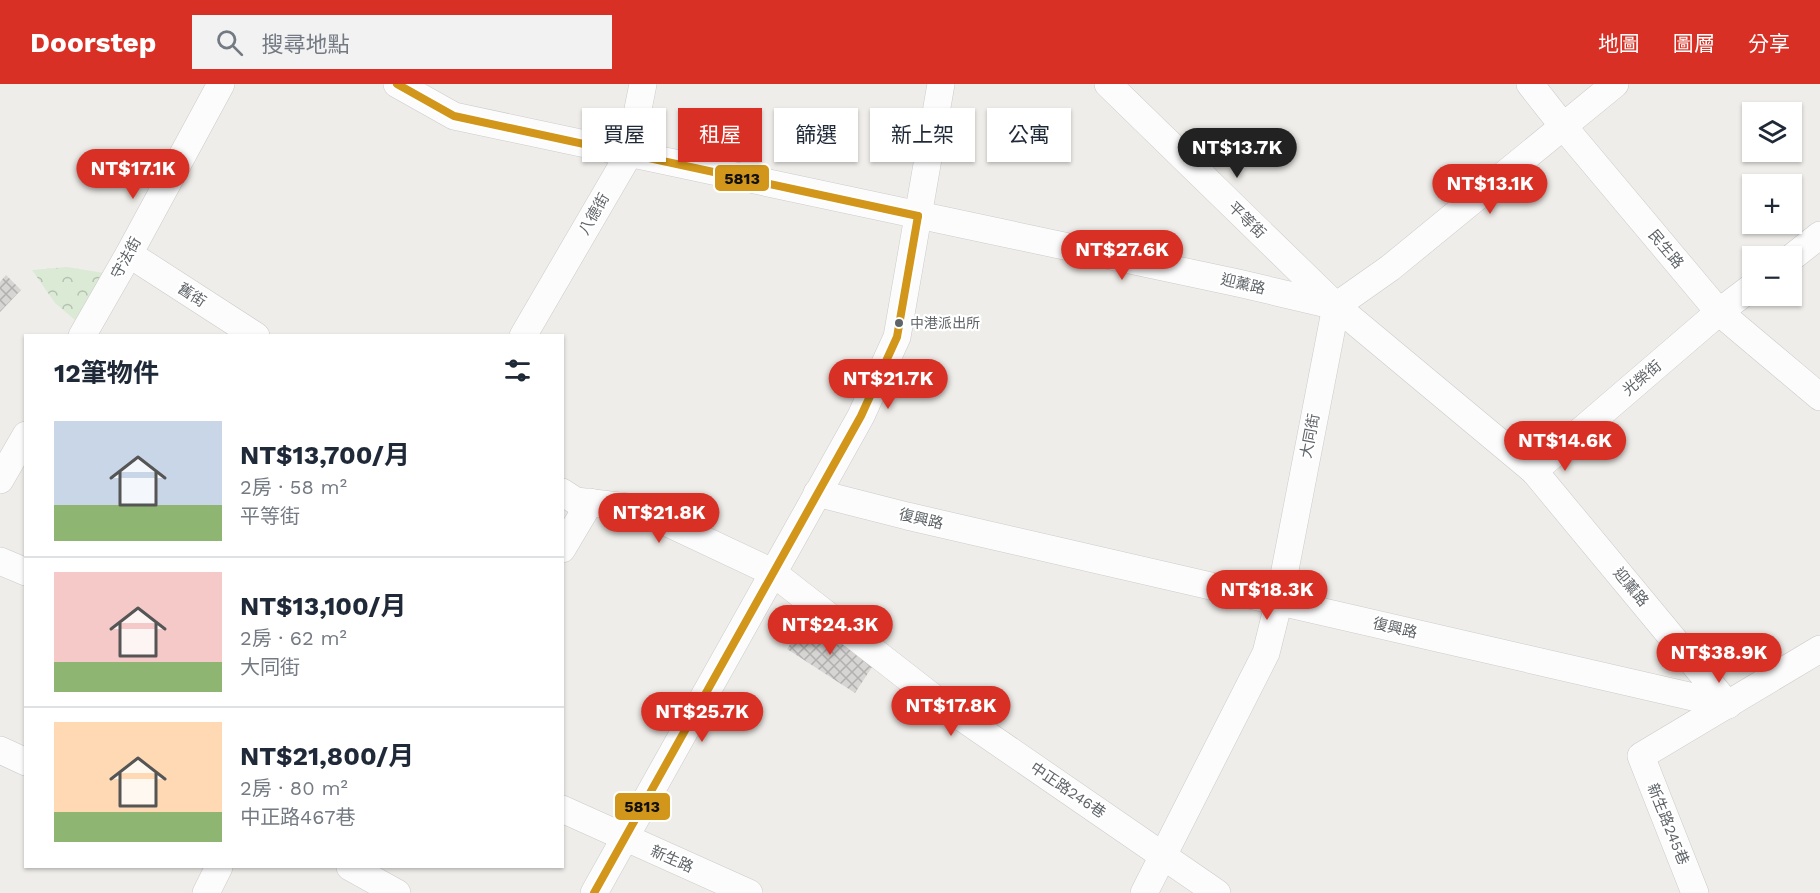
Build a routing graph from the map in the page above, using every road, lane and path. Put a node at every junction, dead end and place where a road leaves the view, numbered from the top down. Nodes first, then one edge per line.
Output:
1 (221, 84) edge
2 (397, 84) edge
3 (643, 84) edge
4 (940, 84) edge
5 (1108, 84) edge
6 (1530, 84) edge
7 (1616, 84) edge
8 (639, 108) edge
9 (1563, 126) junction
10 (582, 144) edge
11 (625, 162) edge
12 (666, 162) edge
13 (918, 216) junction
14 (1820, 235) edge
15 (1802, 249) edge
16 (129, 255) junction
17 (1742, 295) edge
18 (1336, 306) junction
19 (1719, 312) junction
20 (83, 334) edge
21 (253, 334) edge
22 (525, 334) edge
23 (1820, 398) edge
24 (24, 438) edge
25 (1534, 471) junction
26 (0, 480) edge
27 (564, 493) edge
28 (817, 493) junction
29 (590, 502) junction
30 (564, 546) edge
31 (0, 561) edge
32 (24, 571) edge
33 (772, 572) junction
34 (1279, 601) junction
35 (1820, 649) edge
36 (1728, 705) junction
37 (0, 750) edge
38 (24, 761) edge
39 (564, 810) edge
40 (624, 837) junction
41 (1164, 855) junction
42 (218, 868) edge
43 (352, 868) edge
44 (206, 893) edge
45 (397, 893) edge
46 (594, 893) edge
47 (749, 893) edge
48 (1144, 893) edge
49 (1217, 893) edge
50 (1695, 893) edge

1 - 16 street, 守法街
2 - 10 street, 迎薰路
3 - 8 street, 八德街
4 - 13 street
5 - 18 street, 平等街
6 - 9 street, 民生路
7 - 9 street
9 - 18 street
9 - 19 street, 民生路
11 - 22 street, 八德街
12 - 13 street, 迎薰路
13 - 18 street, 迎薰路
13 - 28 street
14 - 15 street
16 - 20 street, 守法街
16 - 21 street, 舊街
17 - 19 street, 光榮街
18 - 25 street, 迎薰路
18 - 34 street, 大同街
19 - 23 street, 民生路
19 - 25 street, 光榮街
24 - 26 street
25 - 36 street, 迎薰路
27 - 29 street, 中正路246巷
28 - 33 street
28 - 34 street, 復興路
29 - 30 street
29 - 33 street, 中正路246巷
31 - 32 street
33 - 40 street
33 - 41 street, 中正路246巷
34 - 36 street, 復興路
34 - 41 street, 大同街
35 - 36 street
36 - 50 street, 新生路245巷
37 - 38 street
39 - 40 street, 新生路
40 - 46 street
40 - 47 street, 新生路
41 - 48 street, 大同街
41 - 49 street, 中正路246巷
42 - 44 street
43 - 45 street

